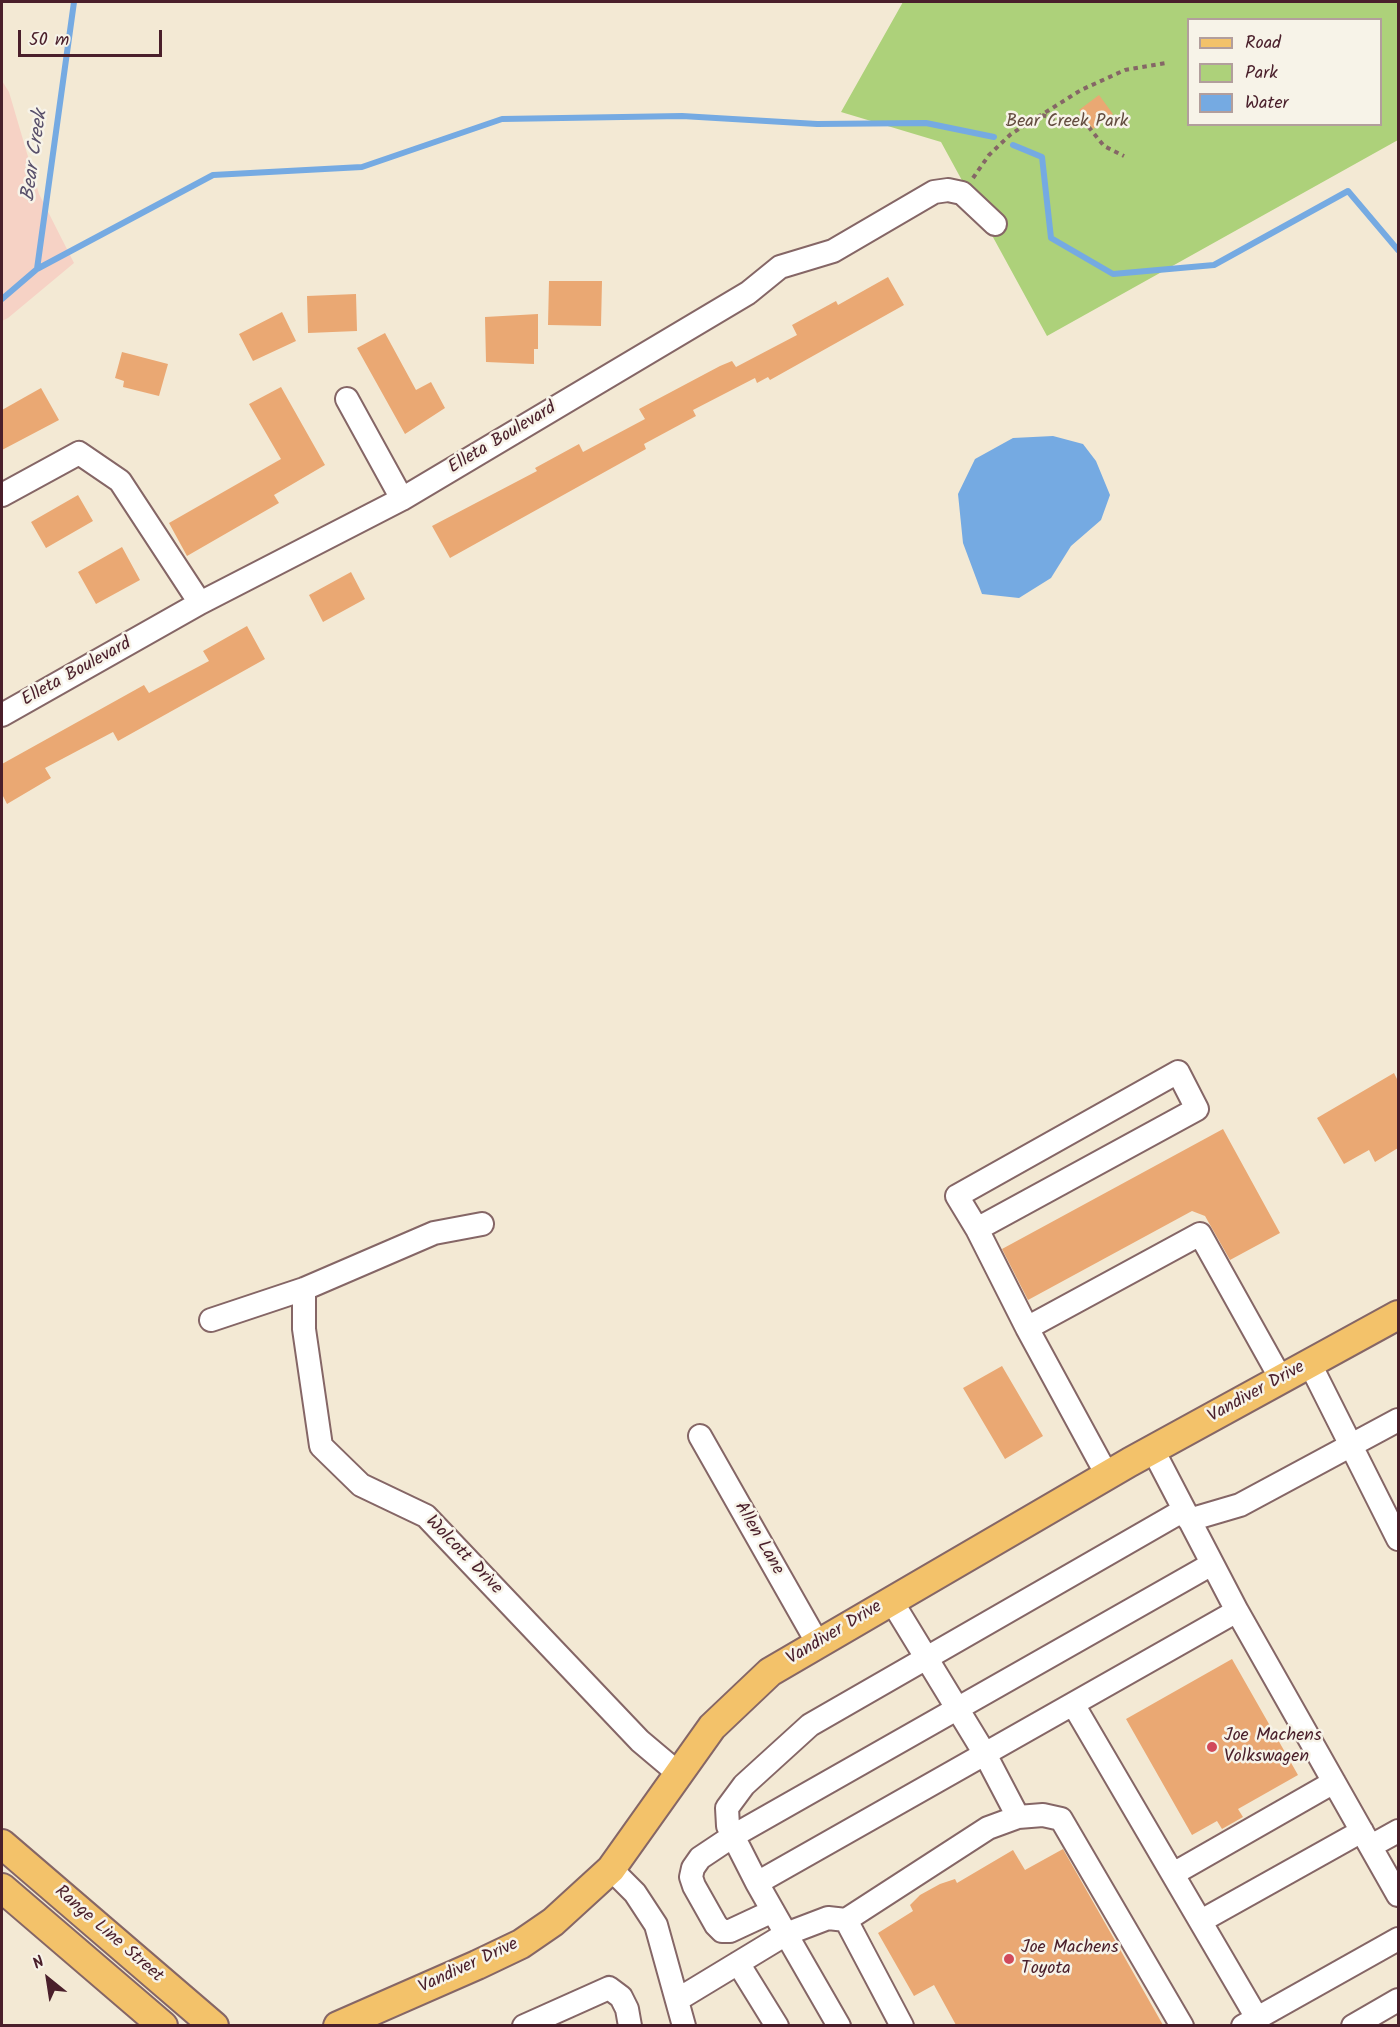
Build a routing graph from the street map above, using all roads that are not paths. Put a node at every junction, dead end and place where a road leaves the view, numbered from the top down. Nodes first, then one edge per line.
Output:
1 (995, 224) dead end
2 (347, 399) dead end
3 (2, 495) edge
4 (402, 499) junction
5 (200, 603) junction
6 (2, 715) edge
7 (482, 1224) dead end
8 (976, 1229) junction
9 (304, 1289) junction
10 (1398, 1315) edge
11 (211, 1320) dead end
12 (1027, 1328) junction
13 (1310, 1364) junction
14 (1281, 1379) junction
15 (1398, 1420) edge
16 (700, 1436) dead end
17 (1351, 1445) junction
18 (1153, 1450) junction
19 (1107, 1475) junction
20 (1186, 1515) junction
21 (1398, 1539) edge
22 (1212, 1564) junction
23 (891, 1600) junction
24 (1237, 1611) junction
25 (817, 1642) junction
26 (927, 1659) junction
27 (1073, 1704) junction
28 (958, 1710) junction
29 (985, 1754) junction
30 (678, 1773) junction
31 (1334, 1782) junction
32 (1018, 1817) junction
33 (1398, 1831) edge
34 (733, 1836) junction
35 (1366, 1838) junction
36 (2, 1844) edge
37 (611, 1869) junction
38 (1173, 1874) junction
39 (757, 1883) junction
40 (2, 1888) edge
41 (1398, 1895) edge
42 (773, 1911) junction
43 (846, 1920) junction
44 (1201, 1921) junction
45 (786, 1934) junction
46 (1398, 1938) edge
47 (738, 1963) junction
48 (127, 1995) junction
49 (401, 1999) junction
50 (1398, 2000) edge
51 (679, 2018) edge
52 (1250, 2022) edge
53 (142, 2025) edge
54 (163, 2025) edge
55 (214, 2025) edge
56 (338, 2025) edge
57 (371, 2025) edge
58 (524, 2025) edge
59 (630, 2025) edge
60 (777, 2025) edge
61 (839, 2025) edge
62 (900, 2025) edge
63 (1182, 2025) edge
64 (1353, 2025) edge

1 - 4 street, Elleta Boulevard
2 - 4 street
3 - 5 street
4 - 5 street, Elleta Boulevard
5 - 6 street, Elleta Boulevard
7 - 9 street
8 - 8 street
8 - 12 street
9 - 11 street
9 - 30 street, Wolcott Drive
10 - 13 main road, Vandiver Drive
12 - 14 street
12 - 19 street
13 - 14 main road, Vandiver Drive
13 - 17 street
14 - 18 main road, Vandiver Drive
15 - 17 street
16 - 25 street, Allen Lane
17 - 20 street
17 - 21 street
18 - 19 main road, Vandiver Drive
18 - 20 street
19 - 23 main road, Vandiver Drive
20 - 22 street
20 - 26 street
22 - 24 street
22 - 28 street
23 - 25 main road, Vandiver Drive
23 - 26 street
24 - 27 street
24 - 31 street
25 - 30 main road, Vandiver Drive
26 - 28 street
26 - 34 street
27 - 29 street
27 - 38 street
28 - 29 street
28 - 34 street
29 - 32 street
29 - 39 street
30 - 37 main road, Vandiver Drive
31 - 35 street
31 - 38 street
32 - 43 street
32 - 63 street
33 - 35 street
34 - 39 street
34 - 42 street
35 - 41 street
35 - 44 street
36 - 55 main road, Range Line Street
37 - 49 main road, Vandiver Drive
37 - 51 street
38 - 44 street
39 - 42 street
40 - 48 main road, Range Line Street
42 - 45 street
43 - 45 street
43 - 62 street
44 - 52 street
45 - 47 street
45 - 61 street
46 - 52 street
47 - 51 street
47 - 60 street
48 - 53 main road
48 - 54 main road, Range Line Street
49 - 56 main road, Vandiver Drive
49 - 57 main road
50 - 64 street
58 - 59 street

